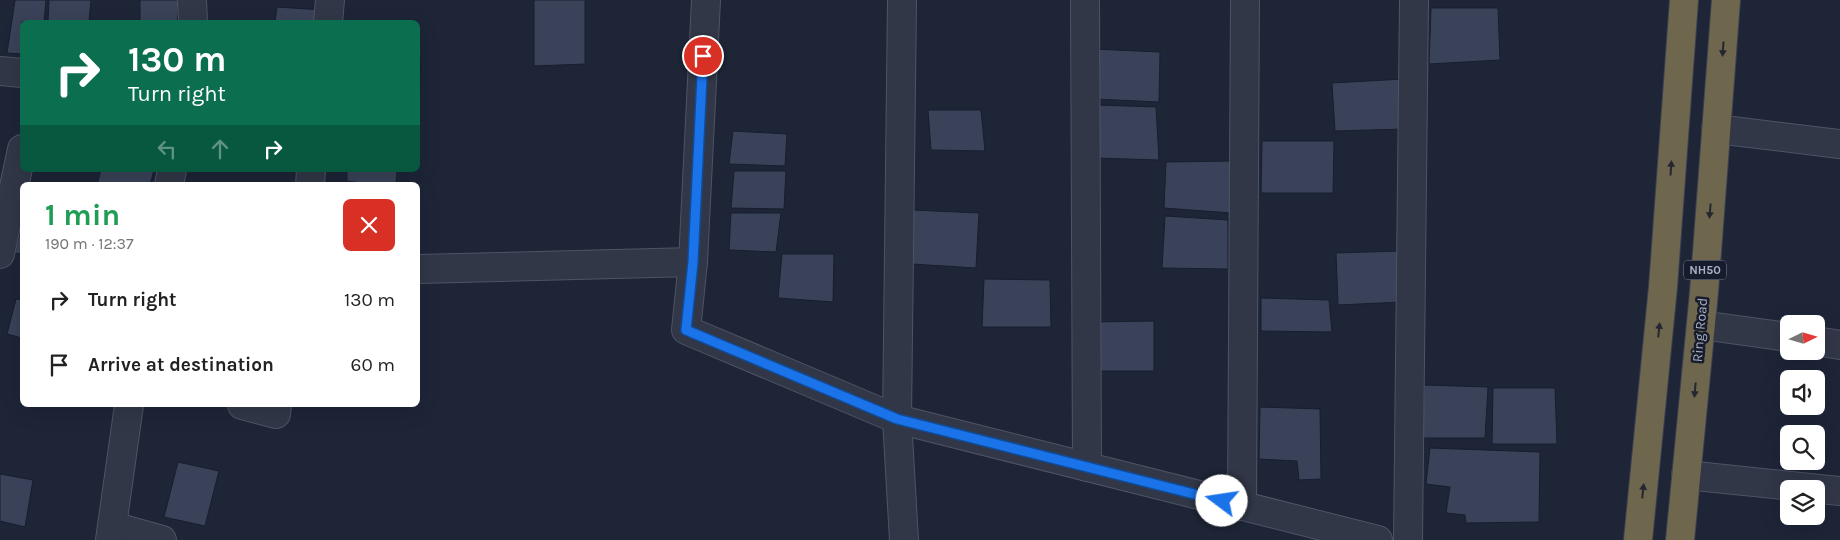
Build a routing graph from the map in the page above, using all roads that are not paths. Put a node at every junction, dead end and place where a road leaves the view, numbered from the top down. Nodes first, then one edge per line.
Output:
1 (192, 0) edge
2 (330, 0) edge
3 (706, 0) edge
4 (902, 0) edge
5 (1085, 0) edge
6 (1245, 0) edge
7 (1414, 0) edge
8 (1684, 0) edge
9 (1726, 0) edge
10 (193, 20) edge
11 (328, 20) edge
12 (0, 71) edge
13 (20, 73) edge
14 (1716, 128) junction
15 (1840, 144) edge
16 (20, 159) edge
17 (0, 254) edge
18 (693, 262) junction
19 (420, 268) edge
20 (1700, 325) junction
21 (1780, 337) edge
22 (1825, 342) edge
23 (1840, 345) edge
24 (129, 407) edge
25 (250, 407) edge
26 (277, 407) edge
27 (897, 419) junction
28 (1087, 467) junction
29 (1686, 475) junction
30 (1840, 491) edge
31 (1242, 506) junction
32 (111, 533) edge
33 (162, 540) edge
34 (904, 540) edge
35 (1378, 540) edge
36 (1408, 540) edge
37 (1638, 540) edge
38 (1680, 540) edge

1 - 10 street
2 - 11 street
3 - 18 street
4 - 27 street
5 - 28 street
6 - 31 street
7 - 36 street
37 -> 8 highway, NH50
9 -> 14 highway, Ring Road / NH50
12 - 13 street
14 - 15 street
14 -> 20 highway, Ring Road / NH50
16 - 17 street
18 - 19 street
18 - 27 street
20 - 21 street
20 -> 29 highway, Ring Road / NH50
22 - 23 street
24 - 32 street
25 - 26 street
27 - 28 street
27 - 34 street
28 - 31 street
29 - 30 street
29 - 38 highway, Ring Road / NH50
31 - 35 street
32 - 33 street

